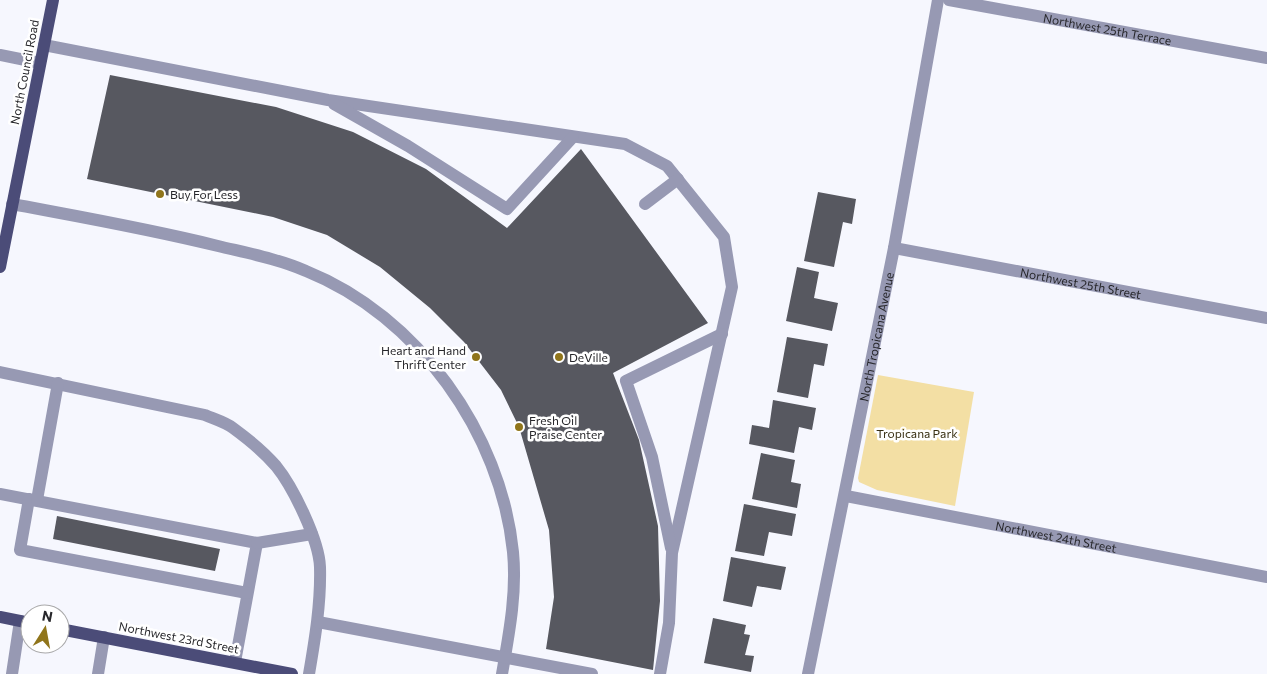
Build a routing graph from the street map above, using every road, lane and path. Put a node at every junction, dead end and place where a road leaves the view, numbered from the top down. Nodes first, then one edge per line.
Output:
1 (52, 0) edge
2 (938, 0) edge
3 (949, 0) edge
4 (44, 45) junction
5 (0, 55) edge
6 (1267, 58) edge
7 (40, 63) junction
8 (328, 100) junction
9 (573, 137) junction
10 (678, 179) junction
11 (12, 204) junction
12 (645, 204) dead end
13 (3, 233) edge
14 (894, 248) junction
15 (0, 267) edge
16 (1267, 318) edge
17 (722, 334) junction
18 (0, 372) edge
19 (58, 383) junction
20 (0, 494) edge
21 (846, 496) junction
22 (33, 499) junction
23 (312, 534) junction
24 (257, 543) junction
25 (672, 553) junction
26 (1267, 577) edge
27 (247, 593) junction
28 (0, 617) edge
29 (20, 621) edge
30 (318, 622) junction
31 (70, 630) edge
32 (104, 637) junction
33 (20, 642) edge
34 (505, 658) junction
35 (235, 662) junction
36 (12, 674) edge
37 (98, 674) edge
38 (292, 674) edge
39 (310, 674) edge
40 (502, 674) edge
41 (592, 674) edge
42 (660, 674) edge
43 (808, 674) edge

1 - 4 main road, North Council Road
2 - 14 street, North Tropicana Avenue
3 - 6 street, Northwest 25th Terrace
4 - 7 main road, North Council Road
4 - 8 street
5 - 7 street
7 - 11 main road, North Council Road
8 - 9 street
8 - 9 street
9 - 10 street
10 - 12 street
10 - 17 street
11 - 13 main road, North Council Road
11 - 34 street
13 - 15 main road, North Council Road
14 - 16 street, Northwest 25th Street
14 - 21 street, North Tropicana Avenue
17 - 25 street
17 - 25 street
18 - 19 street
19 - 22 street
19 - 23 street
20 - 22 street
21 - 26 street, Northwest 24th Street
21 - 43 street, North Tropicana Avenue
22 - 24 street
22 - 27 street
23 - 24 street
23 - 30 street
24 - 27 street
25 - 42 street
27 - 35 street
28 - 29 main road
30 - 34 street
30 - 39 street
31 - 32 main road, Northwest 23rd Street
32 - 35 main road, Northwest 23rd Street
32 - 37 street
33 - 36 street
34 - 40 street
34 - 41 street
35 - 38 main road, Northwest 23rd Street

